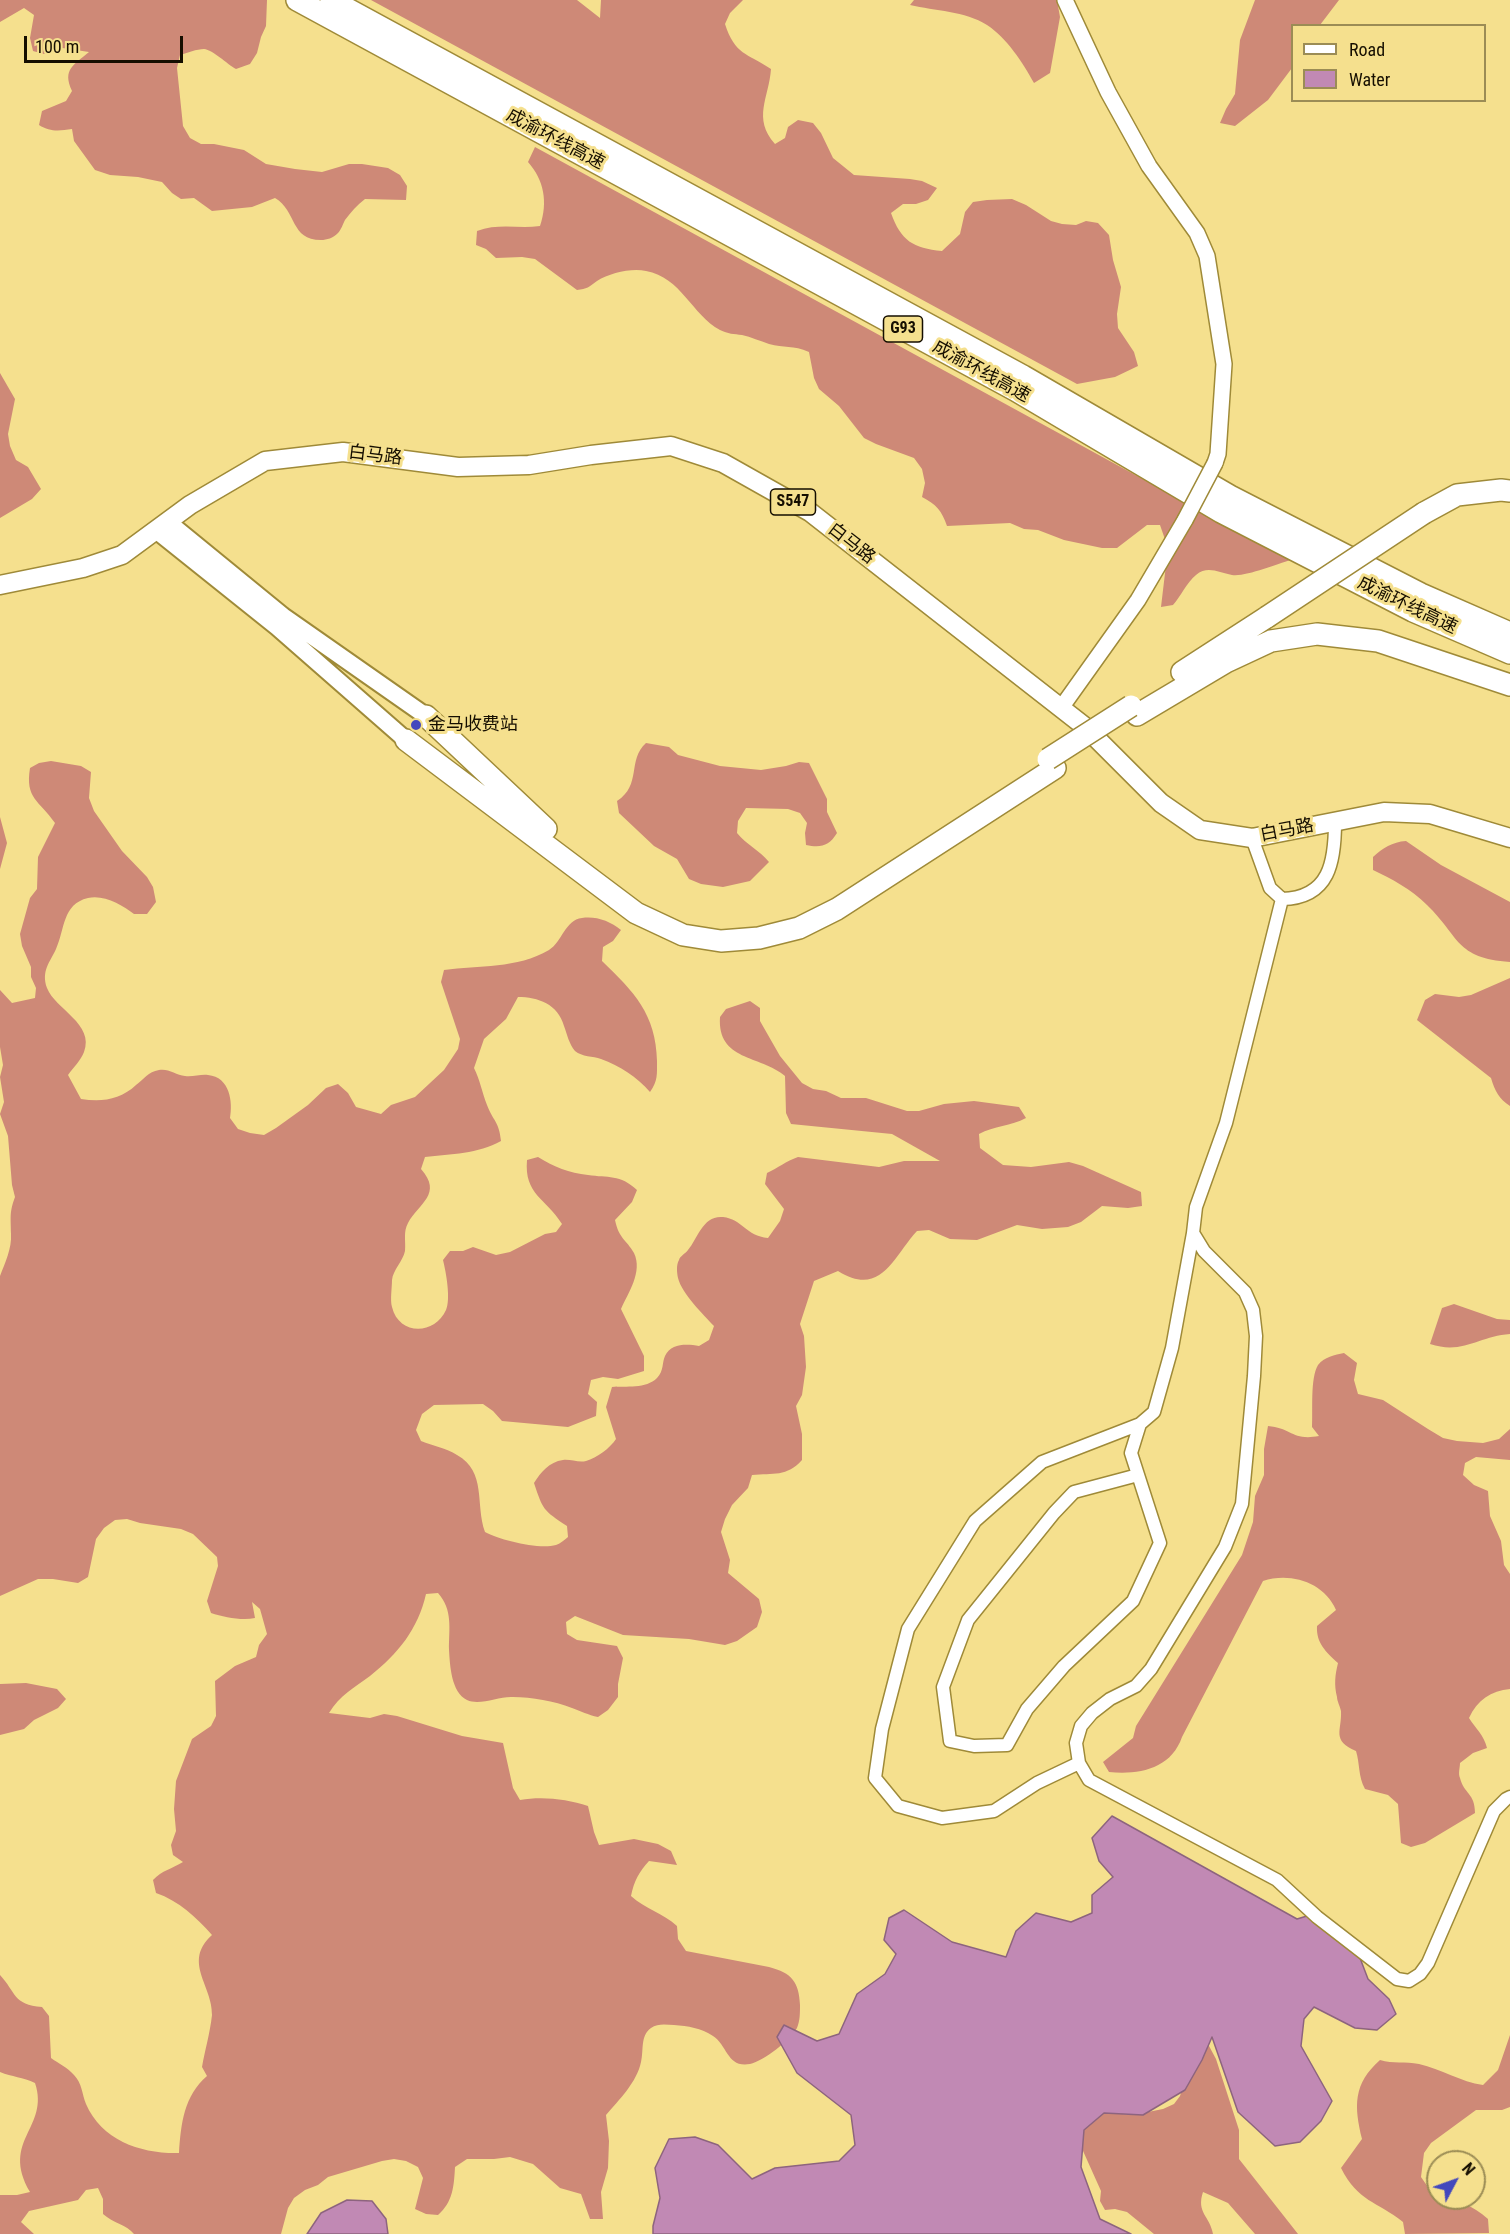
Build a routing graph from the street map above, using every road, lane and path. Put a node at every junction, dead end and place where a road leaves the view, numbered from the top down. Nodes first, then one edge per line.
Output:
1 (297, 0) edge
2 (331, 0) edge
3 (1065, 0) edge
4 (1510, 490) edge
5 (162, 527) junction
6 (0, 585) edge
7 (1510, 633) edge
8 (1510, 653) edge
9 (1510, 685) edge
10 (1061, 708) junction
11 (1134, 711) junction
12 (426, 716) joint
13 (406, 740) joint
14 (1051, 763) junction
15 (1335, 822) junction
16 (1252, 837) junction
17 (1510, 837) edge
18 (1282, 899) junction
19 (1192, 1233) junction
20 (1140, 1424) junction
21 (1138, 1475) junction
22 (1079, 1763) junction
23 (1510, 1797) edge

1 - 8 highway, 成渝环线高速 / G93
2 - 7 highway, 成渝环线高速 / G93
3 - 10 street, bridge
4 - 11 highway, bridge
5 - 6 main road, 白马路 / S547
5 - 10 main road, 白马路 / S547
5 - 12 main road
5 - 13 main road
9 - 11 highway
10 - 16 main road, 白马路 / S547
11 - 14 highway, bridge
12 - 14 highway
13 - 14 highway
15 - 16 main road, 白马路 / S547
15 - 17 main road, 白马路 / S547
15 - 18 street
16 - 18 street
18 - 19 street
19 - 20 street
19 - 22 street
20 - 21 street
20 - 22 street
21 - 21 street
22 - 23 street

